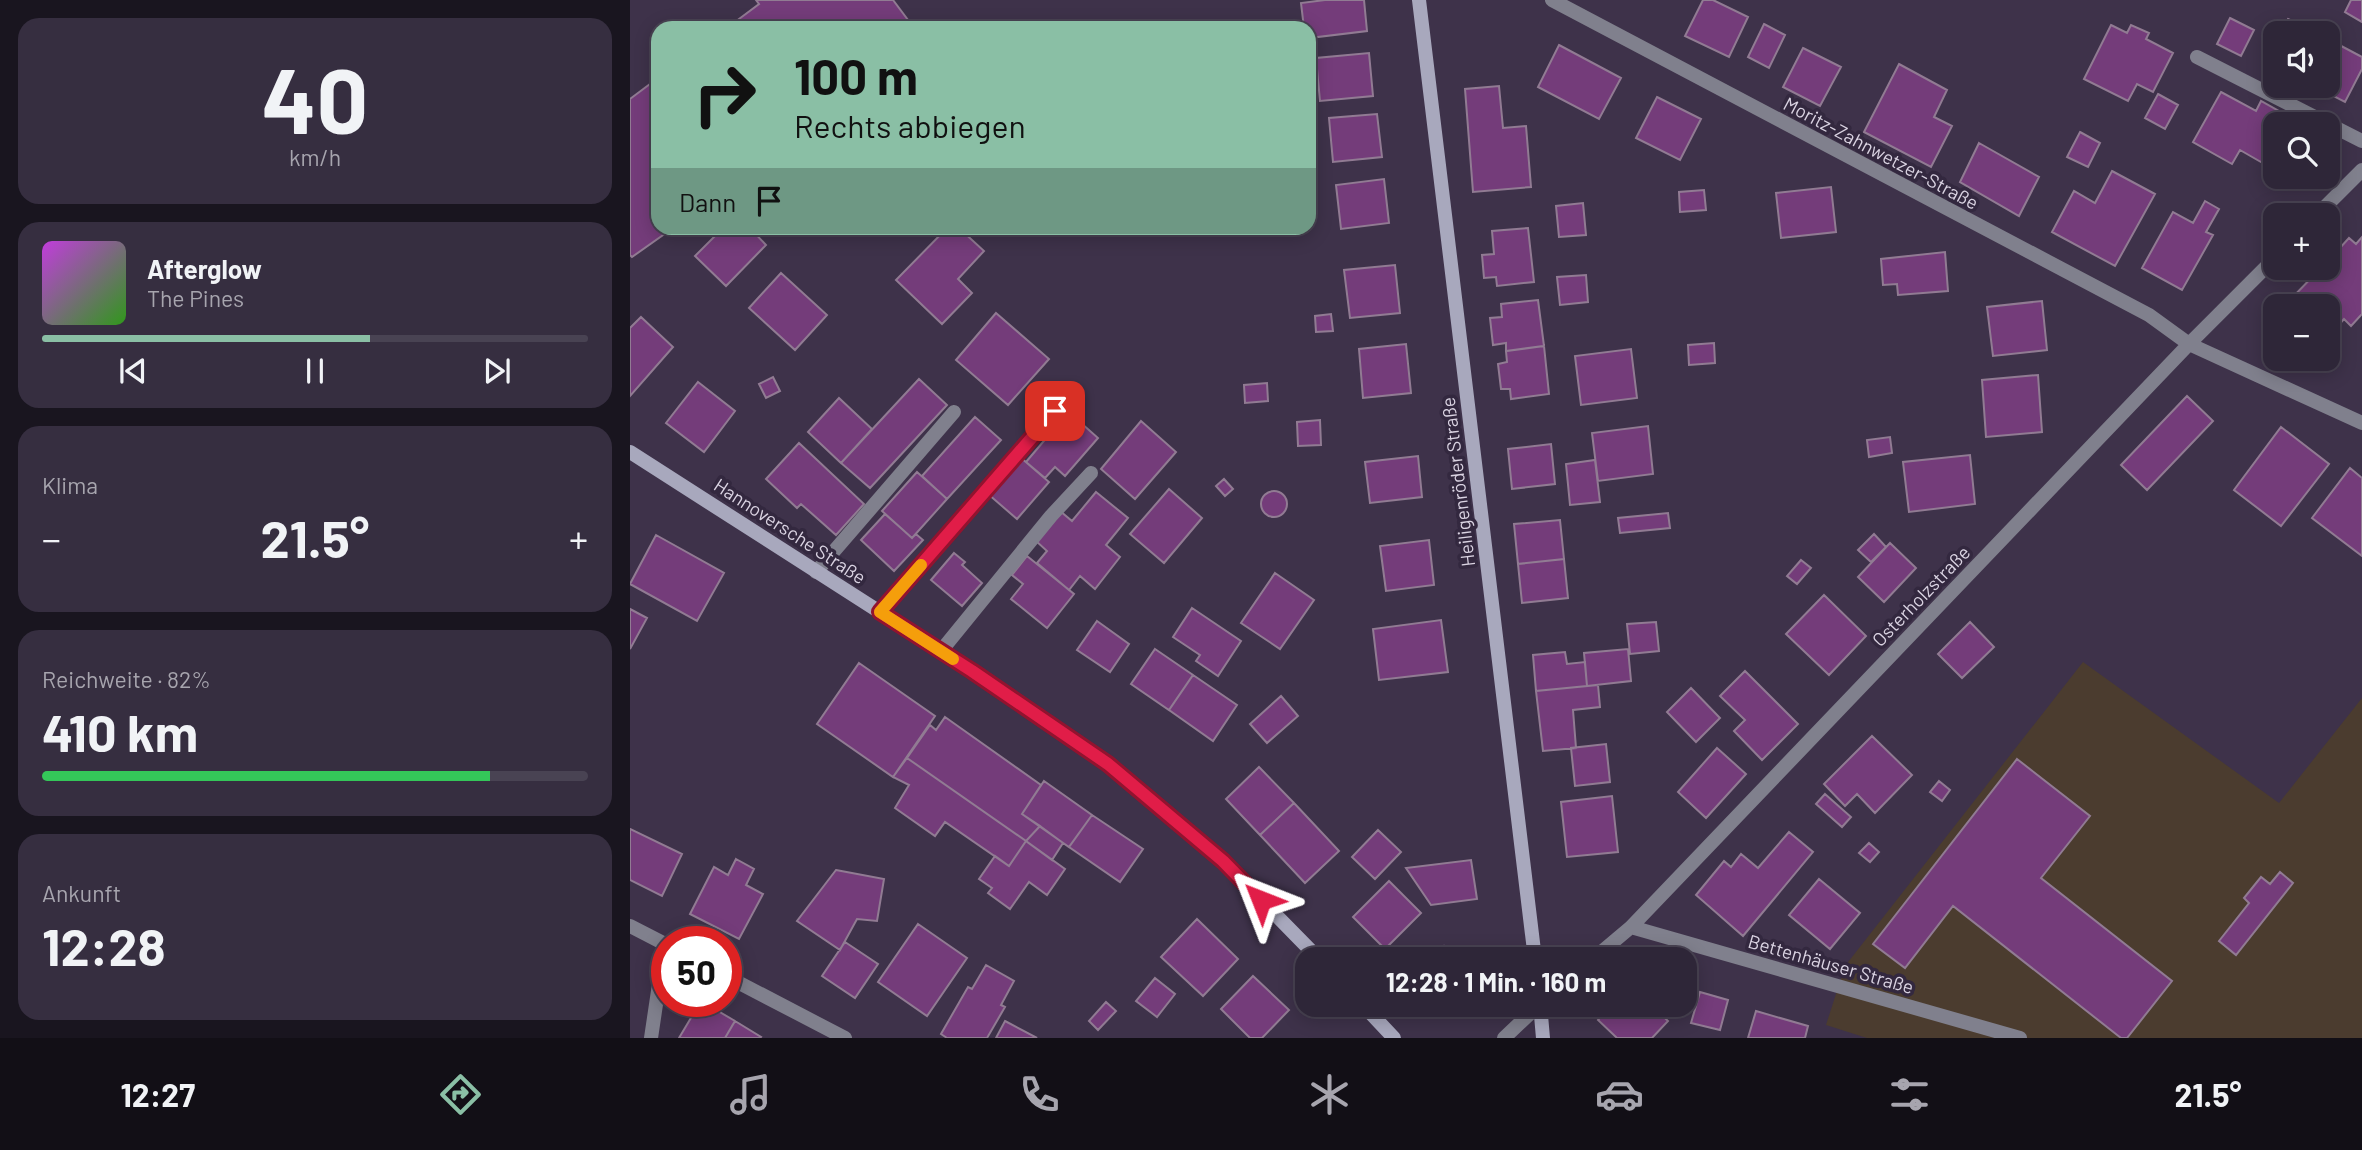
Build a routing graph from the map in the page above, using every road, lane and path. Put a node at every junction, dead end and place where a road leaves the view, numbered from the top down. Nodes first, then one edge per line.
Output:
1 (1419, 0) edge
2 (1552, 0) edge
3 (2197, 57) dead end
4 (2362, 141) edge
5 (2362, 170) edge
6 (2329, 203) edge
7 (2263, 270) edge
8 (2189, 344) junction
9 (1055, 411) dead end
10 (954, 412) dead end
11 (2362, 423) edge
12 (630, 452) edge
13 (1091, 473) dead end
14 (816, 572) junction
15 (880, 612) junction
16 (941, 651) junction
17 (630, 926) edge
18 (1631, 927) junction
19 (651, 936) edge
20 (1307, 947) edge
21 (1534, 947) edge
22 (1607, 947) edge
23 (742, 984) edge
24 (654, 1017) edge
25 (1374, 1017) edge
26 (1526, 1017) edge
27 (1541, 1017) edge
28 (651, 1038) edge
29 (845, 1038) edge
30 (1394, 1038) edge
31 (1504, 1038) edge
32 (1543, 1038) edge
33 (2020, 1038) edge

1 - 21 street, Heiligenröder Straße
2 - 8 street, Moritz-Zahnwetzer-Straße
3 - 4 street
5 - 6 street
7 - 8 street, Osterholzstraße
8 - 11 street, Moritz-Zahnwetzer-Straße
8 - 18 street, Osterholzstraße
9 - 15 street
10 - 14 street
12 - 14 street, Hannoversche Straße
13 - 16 street
14 - 15 street, Hannoversche Straße
15 - 16 street, Hannoversche Straße
16 - 20 street, Hannoversche Straße
17 - 19 street
18 - 22 street, Osterholzstraße
18 - 33 street, Bettenhäuser Straße
23 - 29 street
24 - 28 street
25 - 30 street
26 - 31 street
27 - 32 street

